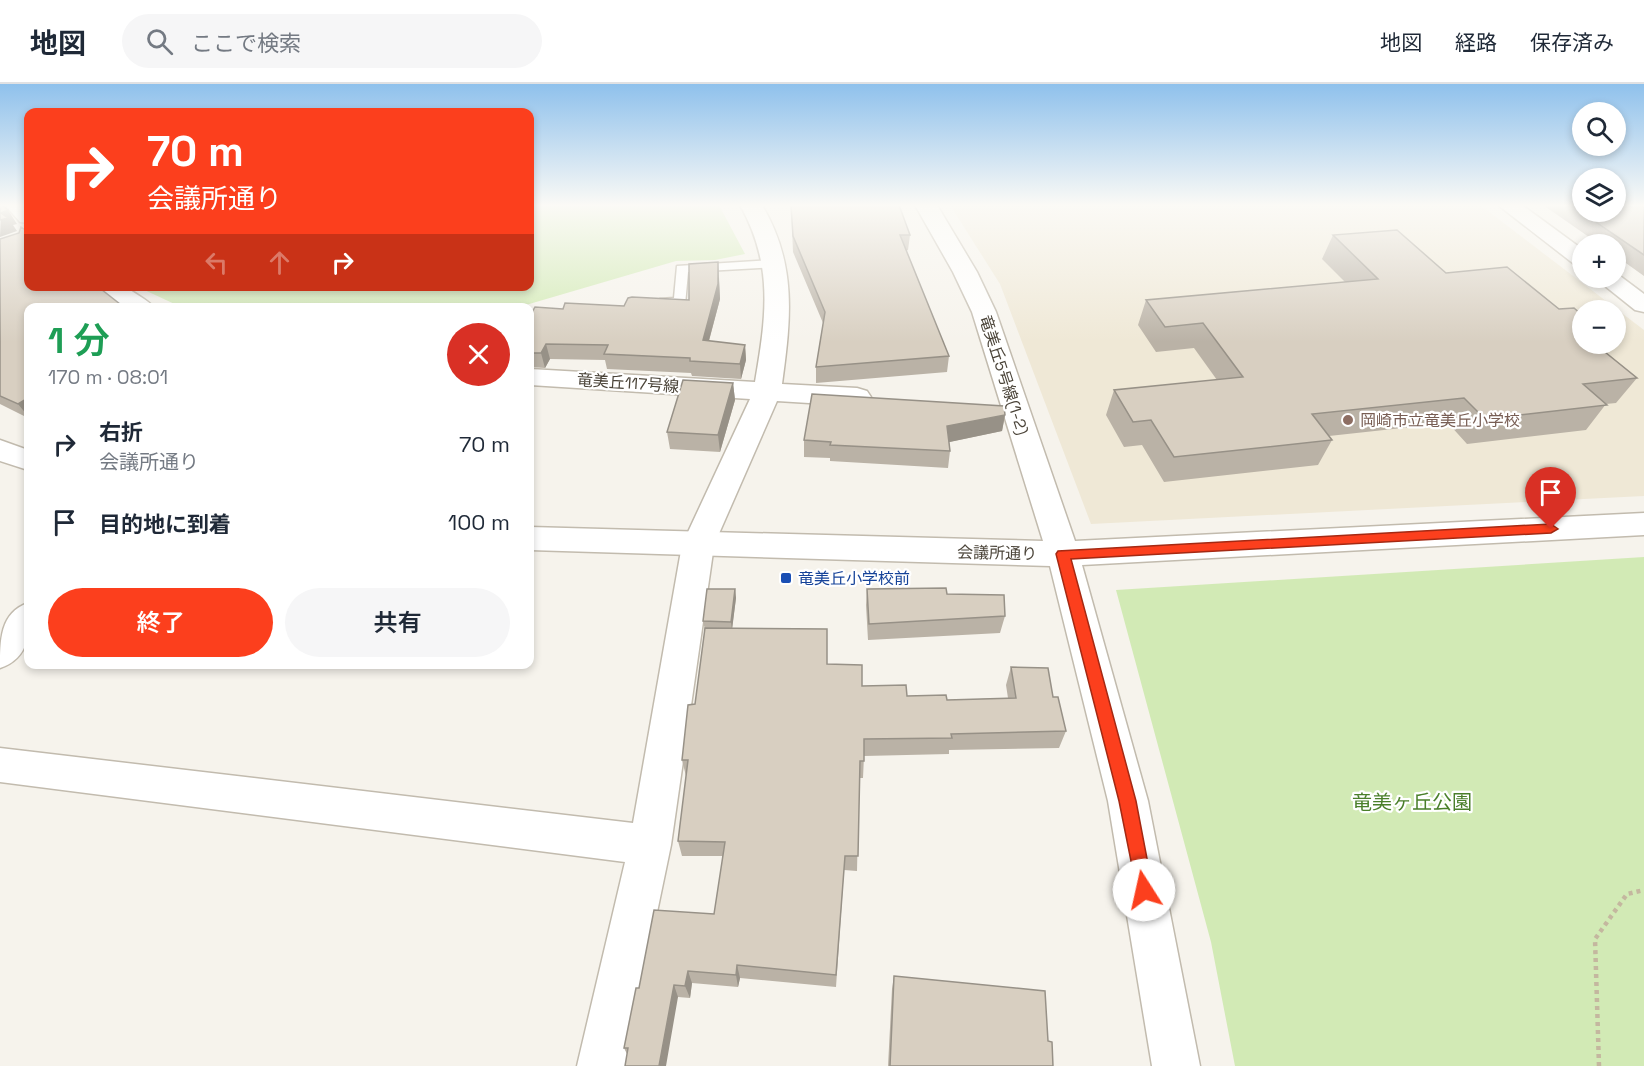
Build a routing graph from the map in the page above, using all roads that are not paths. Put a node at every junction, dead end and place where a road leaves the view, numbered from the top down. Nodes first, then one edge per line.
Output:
1 (770, 251) edge
2 (953, 251) edge
3 (774, 264) junction
4 (1621, 288) edge
5 (116, 291) edge
6 (130, 303) edge
7 (647, 304) edge
8 (1644, 304) edge
9 (534, 377) edge
10 (766, 392) junction
11 (884, 399) edge
12 (0, 450) edge
13 (24, 459) edge
14 (1644, 524) edge
15 (534, 539) edge
16 (698, 545) junction
17 (1063, 554) junction
18 (24, 621) edge
19 (0, 654) edge
20 (0, 765) edge
21 (650, 845) junction
22 (601, 1066) edge
23 (1176, 1066) edge

1 - 3 street
2 - 17 street, 竜美丘5号線(1-2)
3 - 7 lane
3 - 10 street
4 - 8 street
5 - 6 street
9 - 10 street, 竜美丘117号線
10 - 11 street, 竜美丘117号線
10 - 16 street
12 - 13 street
14 - 17 street, 会議所通り
15 - 16 street, 会議所通り
16 - 17 street, 会議所通り
16 - 21 street
17 - 23 street, 竜美丘5号線(1-2)
18 - 19 street
20 - 21 street
21 - 22 street

